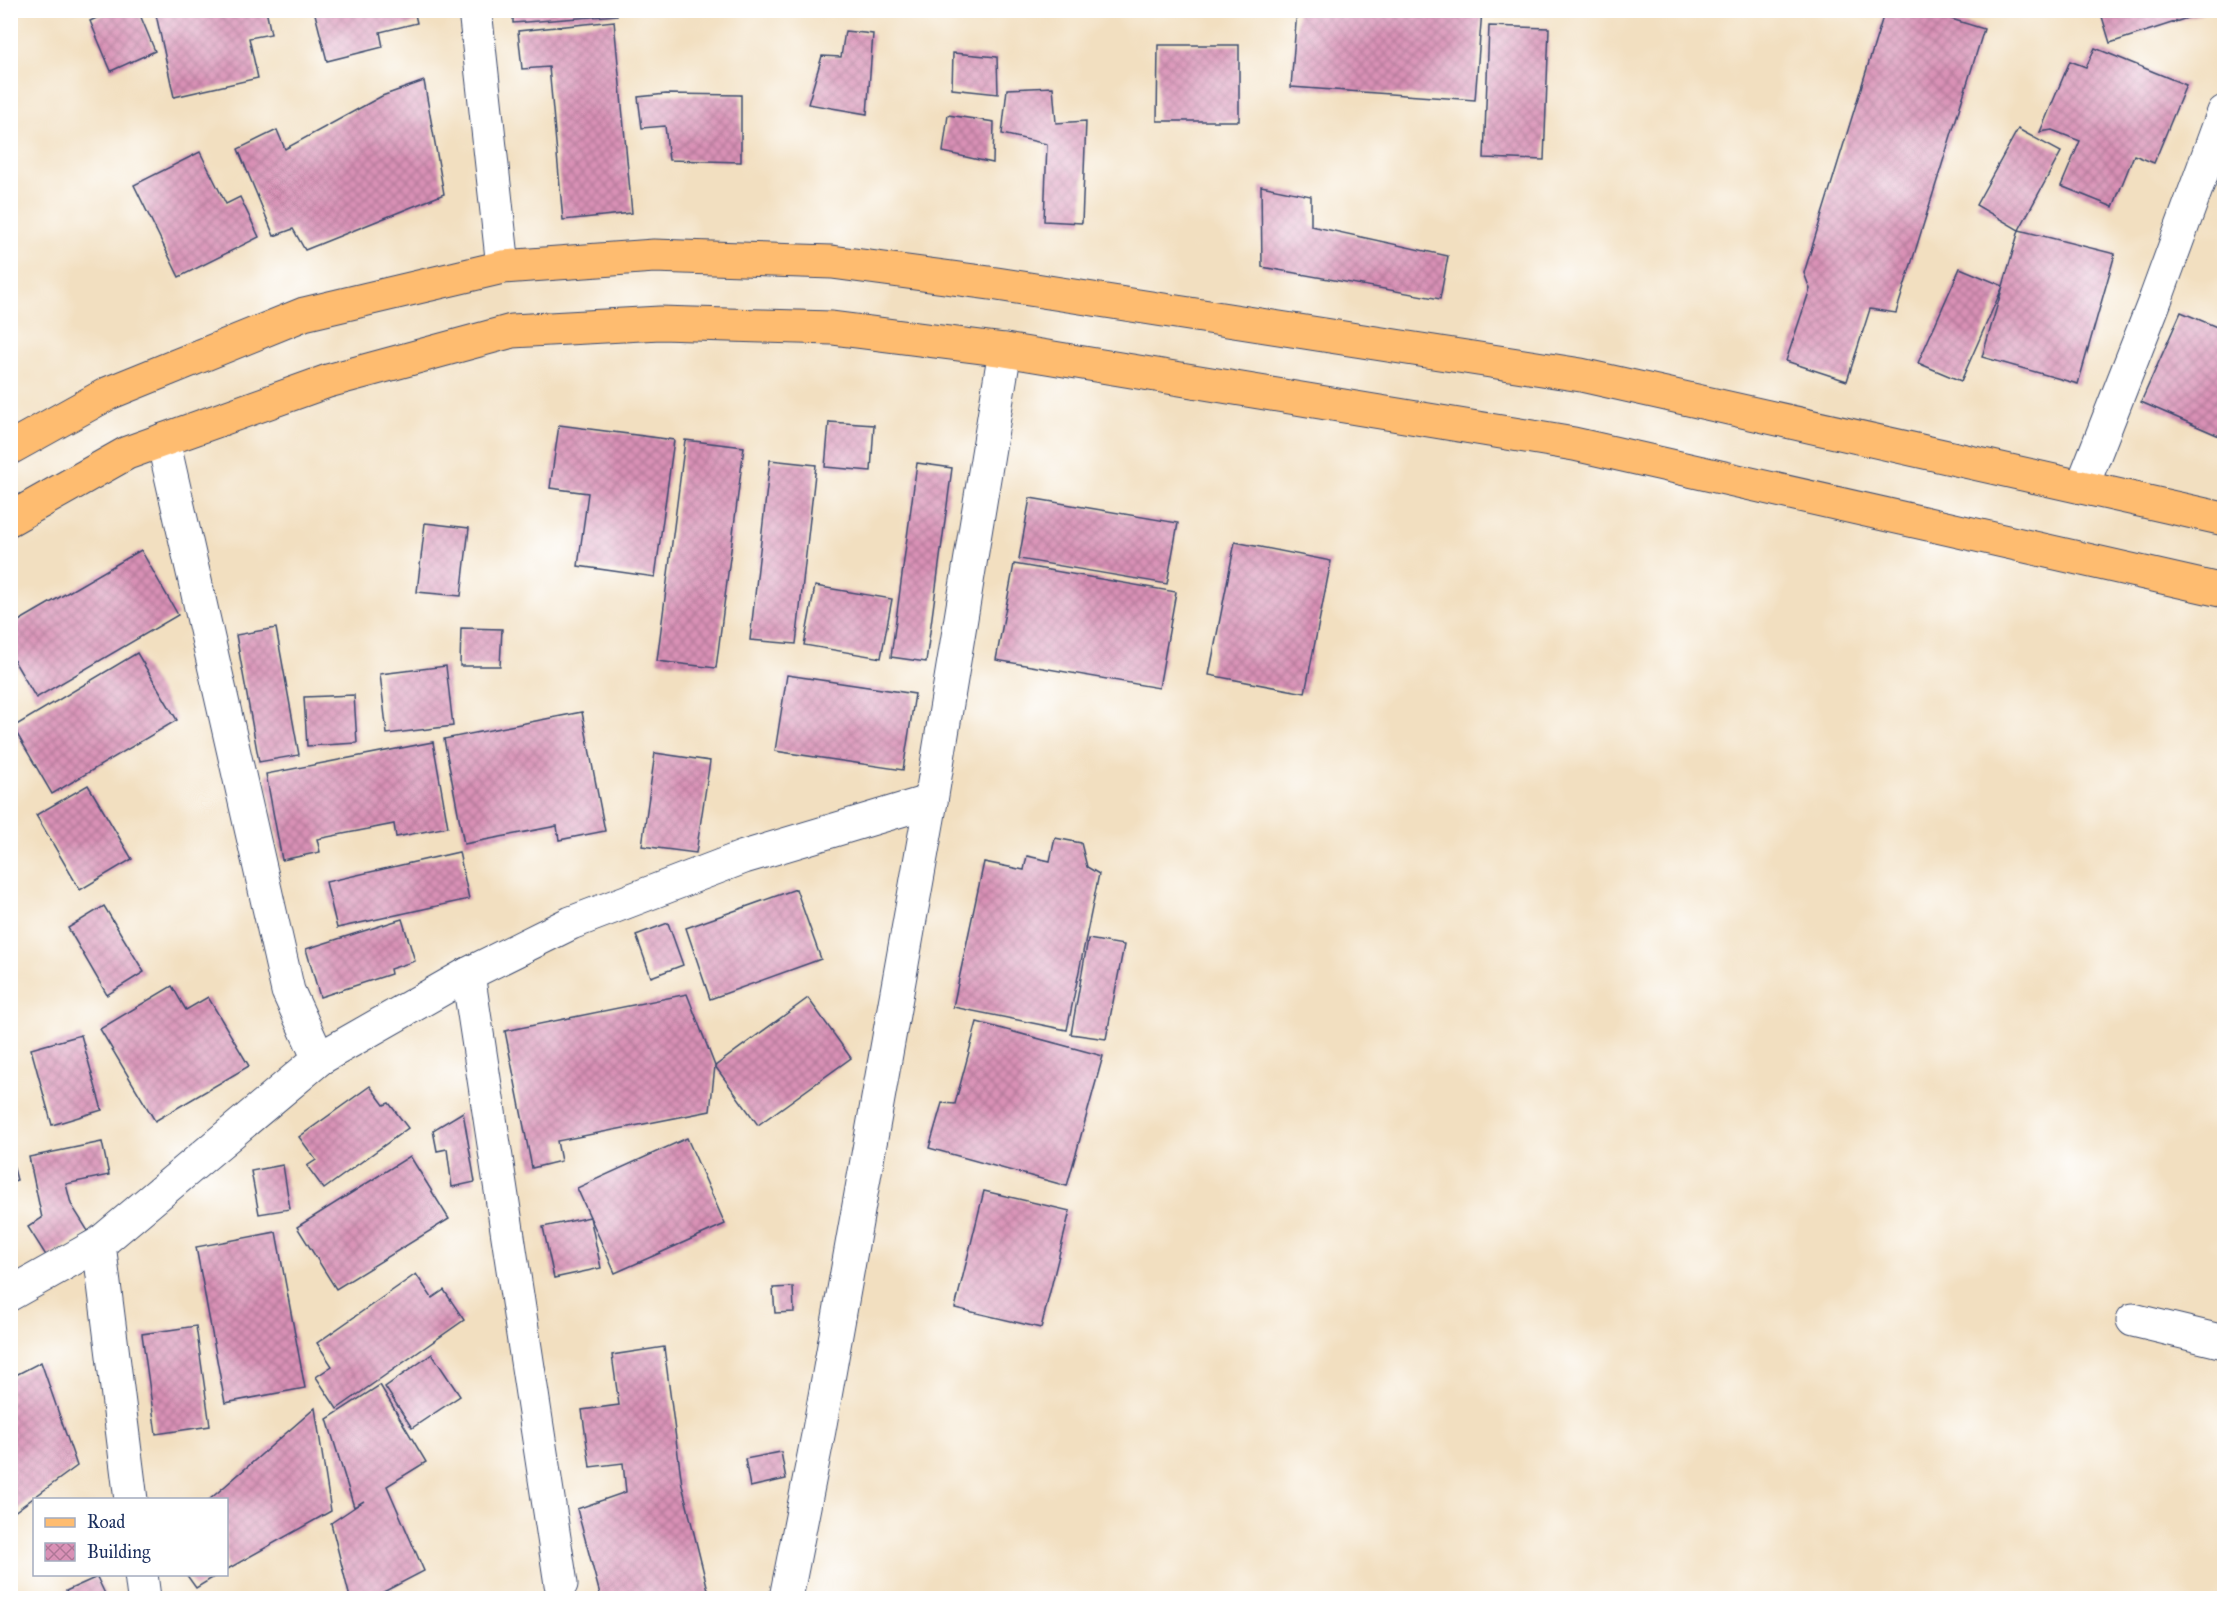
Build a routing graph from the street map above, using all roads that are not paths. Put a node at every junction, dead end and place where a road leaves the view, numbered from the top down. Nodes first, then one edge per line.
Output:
1 (475, 10) edge
2 (2224, 112) edge
3 (502, 267) junction
4 (1005, 350) junction
5 (163, 440) junction
6 (10, 448) edge
7 (2082, 487) junction
8 (10, 519) edge
9 (2224, 519) edge
10 (2224, 591) edge
11 (932, 801) junction
12 (468, 974) junction
13 (319, 1059) junction
14 (99, 1244) junction
15 (10, 1294) edge
16 (2133, 1320) dead end
17 (2224, 1342) edge
18 (131, 1498) edge
19 (141, 1576) edge
20 (561, 1584) dead end
21 (144, 1599) edge
22 (786, 1599) edge

1 - 3 street
2 - 7 street
3 - 6 main road
3 - 7 main road
4 - 5 main road
4 - 10 main road
4 - 11 street
5 - 8 main road
5 - 13 street
7 - 9 main road
11 - 12 street
11 - 22 street
12 - 13 street
12 - 20 street
13 - 14 street
14 - 15 street
14 - 18 street
16 - 17 street
19 - 21 street

